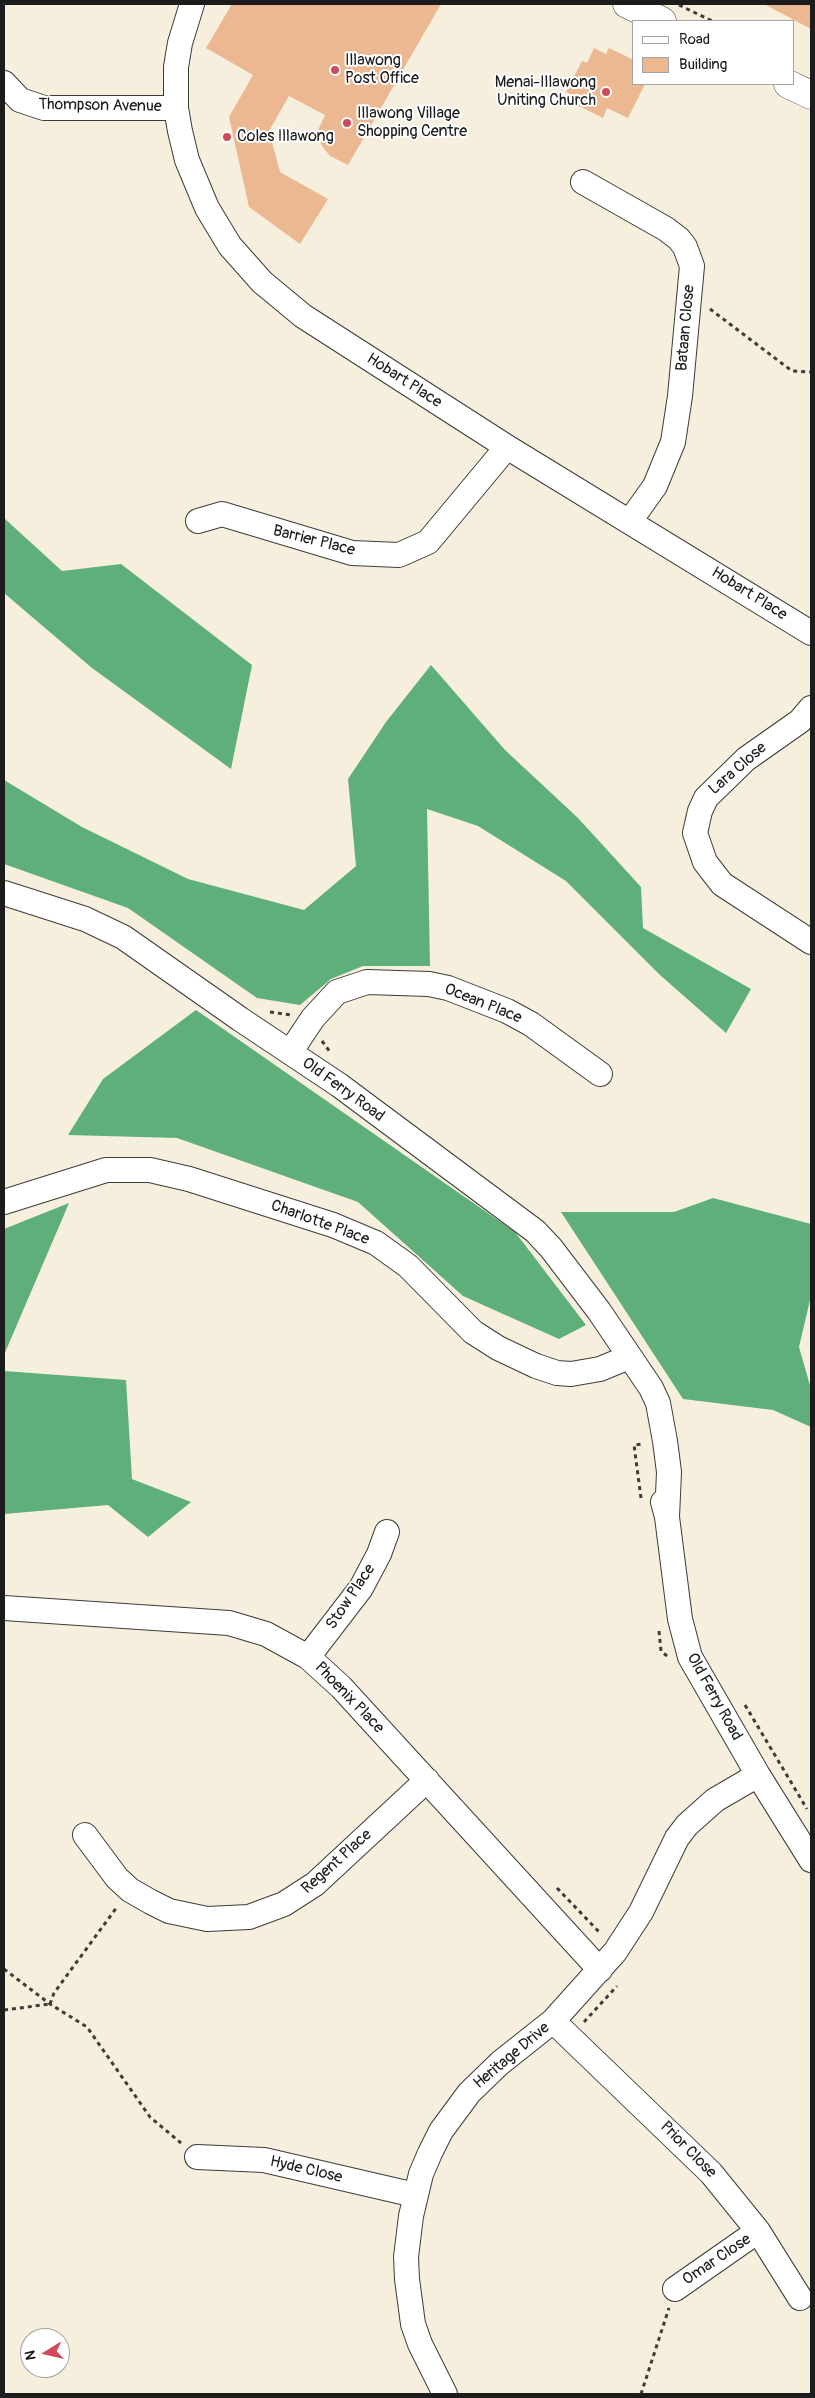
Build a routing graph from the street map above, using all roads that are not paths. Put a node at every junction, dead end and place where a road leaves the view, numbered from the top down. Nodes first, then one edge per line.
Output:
1 (192, 4) edge
2 (627, 4) edge
3 (660, 20) edge
4 (4, 83) edge
5 (790, 85) edge
6 (811, 95) edge
7 (176, 108) junction
8 (583, 182) dead end
9 (507, 447) junction
10 (198, 521) dead end
11 (630, 521) junction
12 (811, 633) edge
13 (811, 708) edge
14 (4, 893) edge
15 (811, 942) edge
16 (291, 1051) junction
17 (600, 1074) dead end
18 (4, 1202) edge
19 (629, 1357) junction
20 (386, 1532) dead end
21 (4, 1608) edge
22 (308, 1656) junction
23 (758, 1775) junction
24 (427, 1780) junction
25 (85, 1835) dead end
26 (811, 1860) edge
27 (600, 1970) junction
28 (561, 2028) junction
29 (197, 2157) road end
30 (415, 2195) junction
31 (758, 2232) junction
32 (675, 2289) road end
33 (800, 2298) dead end
34 (443, 2394) edge

1 - 7 street, Hobart Place
2 - 3 street
4 - 7 street, Thompson Avenue
5 - 6 street
7 - 9 street, Hobart Place
8 - 11 street, Bataan Close
9 - 10 street, Barrier Place
9 - 11 street, Hobart Place
11 - 12 street, Hobart Place
13 - 15 street, Lara Close
14 - 16 street, Old Ferry Road
16 - 17 street, Ocean Place
16 - 19 street, Old Ferry Road
18 - 19 street, Charlotte Place
19 - 23 street, Old Ferry Road
20 - 22 street, Stow Place
21 - 22 street, Phoenix Place
22 - 24 street, Phoenix Place
23 - 26 street, Old Ferry Road
23 - 27 street, Heritage Drive
24 - 25 street, Regent Place
24 - 27 street, Phoenix Place
27 - 28 street, Heritage Drive
28 - 30 street, Heritage Drive
28 - 31 street, Prior Close
29 - 30 street, Hyde Close
30 - 34 street, Heritage Drive
31 - 32 street, Omar Close
31 - 33 street, Prior Close

